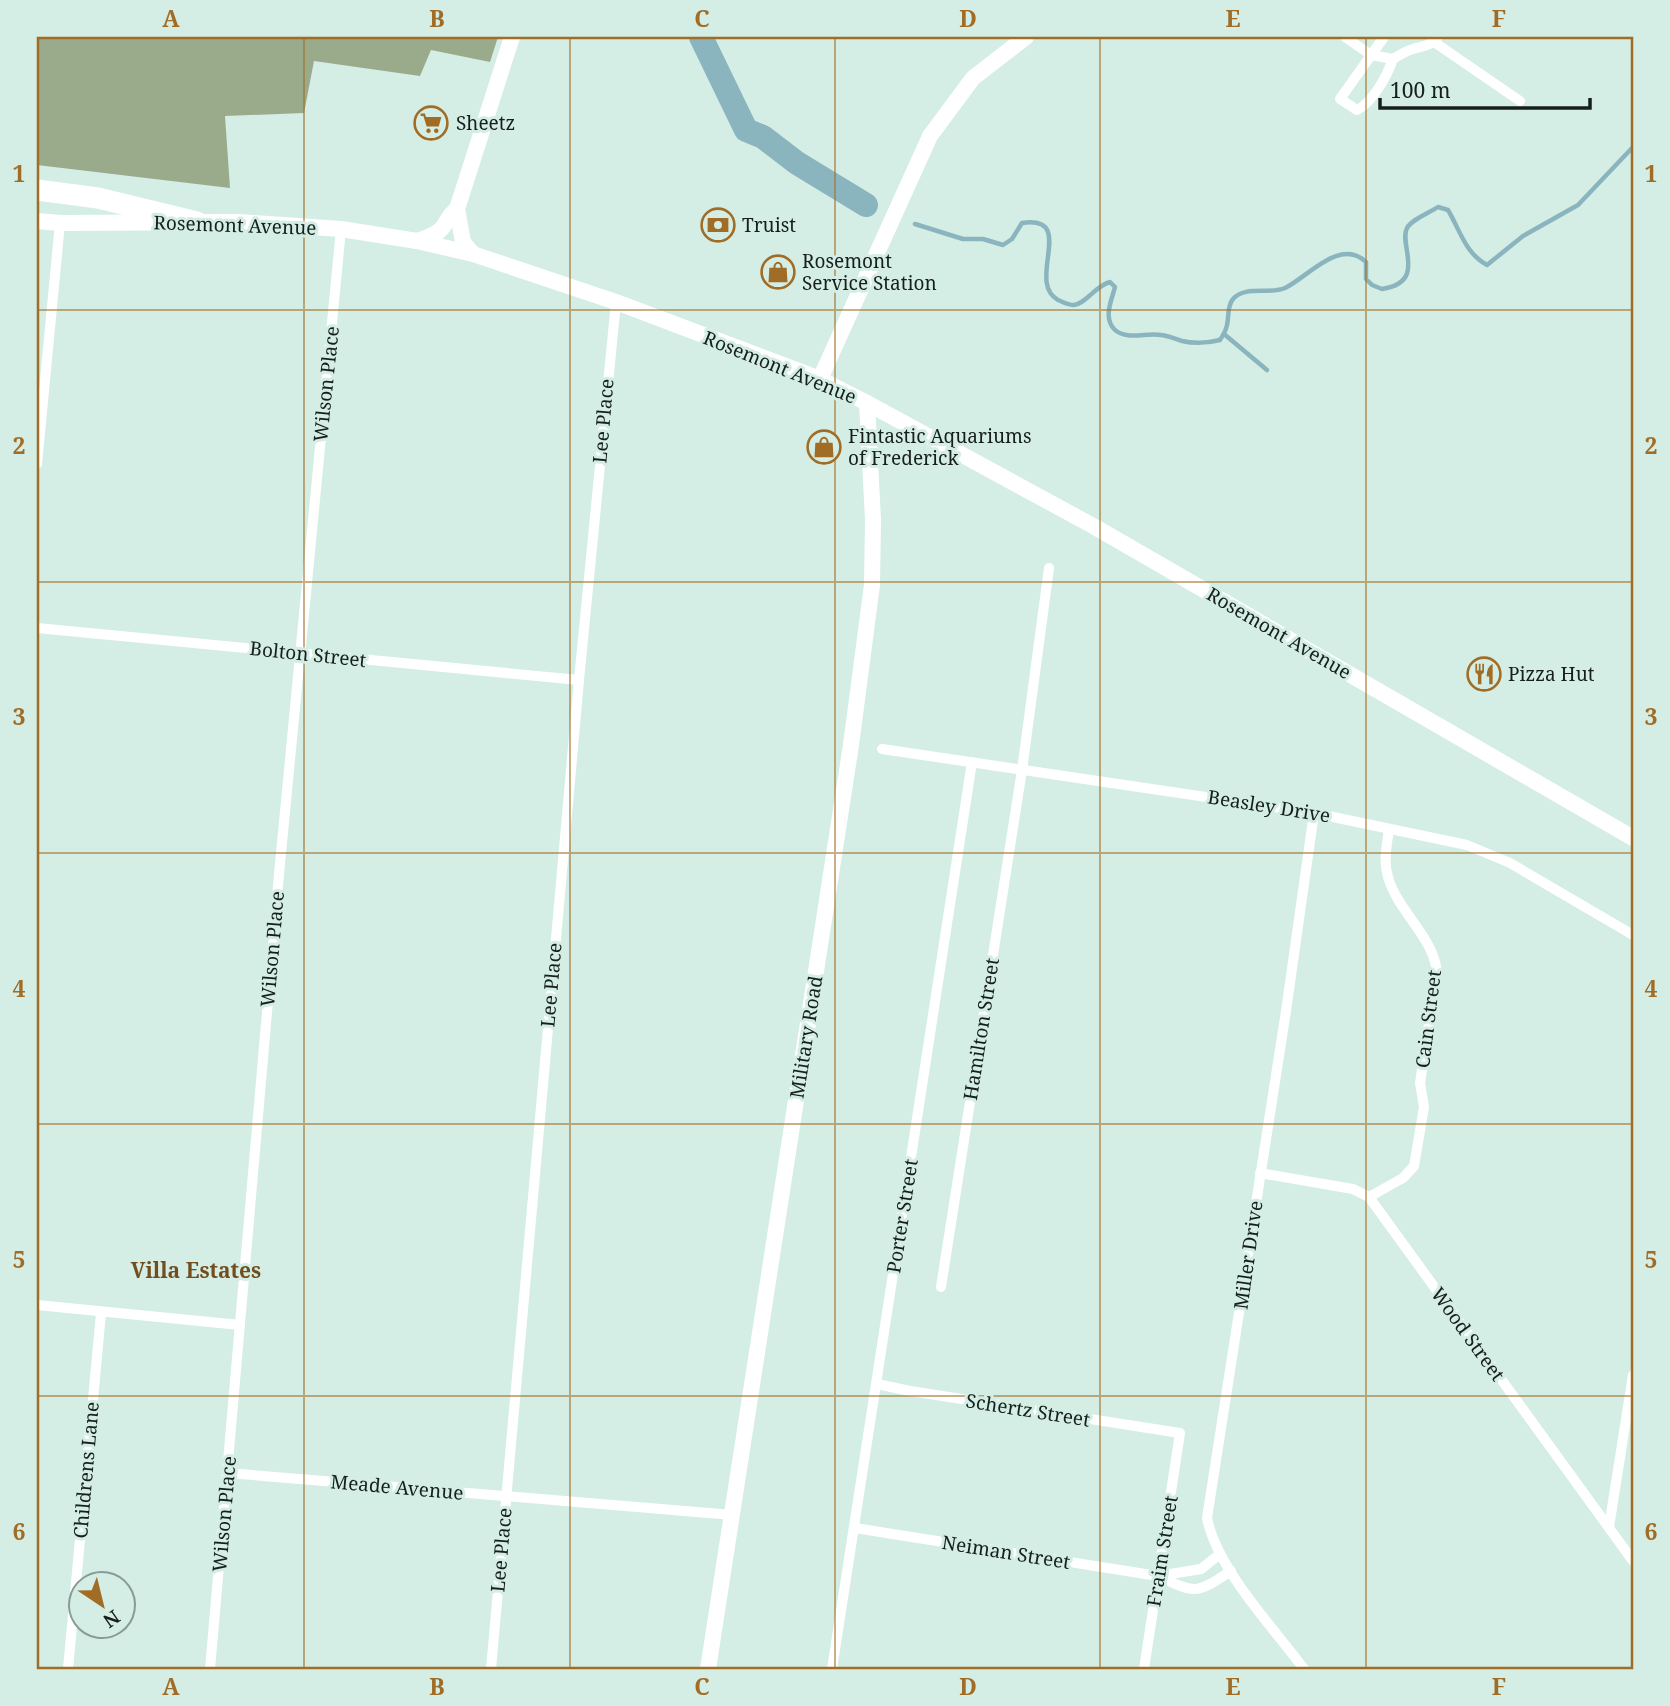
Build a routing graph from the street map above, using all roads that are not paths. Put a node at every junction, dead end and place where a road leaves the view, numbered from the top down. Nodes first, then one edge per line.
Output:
1 (512, 37) edge
2 (1026, 37) edge
3 (1345, 37) edge
4 (1384, 37) edge
5 (1436, 39) edge
6 (1371, 55) junction
7 (1393, 59) junction
8 (1520, 101) dead end
9 (37, 190) edge
10 (457, 209) junction
11 (37, 221) edge
12 (197, 222) junction
13 (60, 223) junction
14 (341, 229) junction
15 (417, 241) junction
16 (473, 254) junction
17 (616, 302) junction
18 (820, 379) junction
19 (867, 403) junction
20 (37, 464) edge
21 (1049, 568) dead end
22 (37, 628) edge
23 (300, 653) junction
24 (579, 680) junction
25 (882, 749) dead end
26 (972, 762) junction
27 (1022, 770) junction
28 (1314, 813) junction
29 (1389, 828) junction
30 (1633, 838) edge
31 (1633, 934) edge
32 (1261, 1173) junction
33 (1369, 1197) junction
34 (941, 1287) dead end
35 (37, 1305) edge
36 (101, 1313) junction
37 (240, 1325) junction
38 (1633, 1375) edge
39 (877, 1384) junction
40 (1180, 1433) joint
41 (228, 1473) junction
42 (505, 1496) junction
43 (733, 1515) junction
44 (1609, 1527) junction
45 (855, 1528) junction
46 (1220, 1554) junction
47 (1633, 1561) edge
48 (1231, 1571) junction
49 (1158, 1576) junction
50 (68, 1669) edge
51 (210, 1669) edge
52 (491, 1669) edge
53 (708, 1669) edge
54 (832, 1669) edge
55 (1144, 1669) edge
56 (1304, 1669) edge

1 - 10 main road
2 - 18 main road
3 - 6 street
4 - 6 street
5 - 7 street
5 - 8 street
6 - 7 street
6 - 7 street
9 - 12 highway
10 - 15 main road
10 - 16 main road
11 - 13 main road, Rosemont Avenue
12 - 13 main road, Rosemont Avenue
12 - 14 main road, Rosemont Avenue
13 - 20 street
14 - 15 main road, Rosemont Avenue
14 - 23 street, Wilson Place
15 - 16 main road, Rosemont Avenue
16 - 17 main road, Rosemont Avenue
17 - 18 main road, Rosemont Avenue
17 - 24 street, Lee Place
18 - 19 main road, Rosemont Avenue
19 - 30 main road, Rosemont Avenue
19 - 43 main road, Military Road
21 - 27 street, Hamilton Street
22 - 23 street, Bolton Street
23 - 24 street, Bolton Street
23 - 37 street, Wilson Place
24 - 42 street, Lee Place
25 - 26 street, Beasley Drive
26 - 27 street, Beasley Drive
26 - 39 street, Porter Street
27 - 28 street, Beasley Drive
27 - 34 street, Hamilton Street
28 - 29 street, Beasley Drive
28 - 32 street, Miller Drive
29 - 31 street, Beasley Drive
29 - 33 street, Cain Street
32 - 33 street
32 - 46 street, Miller Drive
33 - 44 street, Wood Street
35 - 36 street
36 - 37 street
36 - 50 street, Childrens Lane
37 - 41 street, Wilson Place
38 - 44 street
39 - 40 street, Schertz Street
39 - 45 street, Porter Street
40 - 49 street, Fraim Street
41 - 42 street, Meade Avenue
41 - 51 street, Wilson Place
42 - 43 street, Meade Avenue
42 - 52 street, Lee Place
43 - 53 main road, Military Road
44 - 47 street, Wood Street
45 - 49 street, Neiman Street
45 - 54 street, Porter Street
46 - 48 street, Miller Drive
46 - 49 street, Neiman Street
48 - 49 street, Neiman Street
48 - 56 street, Miller Drive
49 - 55 street, Fraim Street

